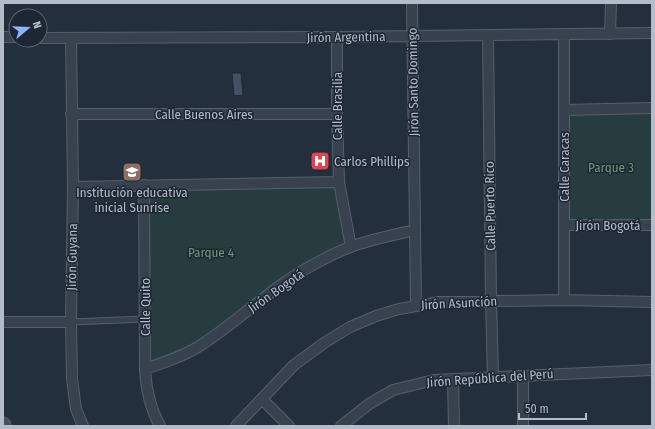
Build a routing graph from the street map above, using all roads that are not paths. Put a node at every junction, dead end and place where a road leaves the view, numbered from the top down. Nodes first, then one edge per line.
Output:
1 (412, 3) edge
2 (611, 3) edge
3 (652, 33) edge
4 (564, 34) junction
5 (610, 34) junction
6 (488, 35) junction
7 (413, 36) junction
8 (337, 37) junction
9 (48, 38) edge
10 (71, 38) junction
11 (652, 108) edge
12 (564, 110) junction
13 (71, 114) junction
14 (337, 114) junction
15 (339, 182) junction
16 (144, 185) junction
17 (72, 187) junction
18 (652, 224) edge
19 (564, 225) junction
20 (415, 230) junction
21 (351, 246) junction
22 (564, 300) junction
23 (491, 301) junction
24 (652, 302) edge
25 (416, 305) junction
26 (145, 319) junction
27 (3, 322) edge
28 (71, 322) junction
29 (145, 369) junction
30 (652, 370) edge
31 (523, 376) junction
32 (493, 377) junction
33 (453, 379) junction
34 (262, 399) junction
35 (83, 426) edge
36 (160, 426) edge
37 (236, 426) edge
38 (289, 426) edge
39 (341, 426) edge
40 (454, 426) edge
41 (523, 426) edge

1 - 7 street, Jirón Santo Domingo
2 - 5 street
3 - 5 street, Jirón Argentina
4 - 5 street, Jirón Argentina
4 - 6 street, Jirón Argentina
4 - 12 street, Calle Caracas
6 - 7 street, Jirón Argentina
6 - 23 street, Calle Puerto Rico
7 - 8 street, Jirón Argentina
7 - 20 street, Jirón Santo Domingo
8 - 10 street, Jirón Argentina
8 - 14 street, Calle Brasilia
9 - 10 street, Jirón Argentina
10 - 13 street, Jirón Guyana
11 - 12 street
12 - 19 street, Calle Caracas
13 - 14 street, Calle Buenos Aires
13 - 17 street, Jirón Guyana
14 - 15 street, Calle Brasilia
15 - 16 street
15 - 21 street, Calle Brasilia
16 - 17 street
16 - 26 street, Calle Quito
17 - 28 street, Jirón Guyana
18 - 19 street, Jirón Bogotá
19 - 22 street, Calle Caracas
20 - 21 street, Jirón Bogotá
20 - 25 street, Jirón Santo Domingo
21 - 29 street, Jirón Bogotá
22 - 23 street, Jirón Asunción
22 - 24 street, Jirón Asunción
23 - 25 street, Jirón Asunción
23 - 32 street, Calle Puerto Rico
25 - 34 street, Jirón Asunción
26 - 28 lane
26 - 29 street, Calle Quito
27 - 28 street
28 - 35 street, Jirón Guyana
29 - 36 street, Calle Quito
30 - 31 street, Jirón República del Perú
31 - 32 street, Jirón República del Perú
31 - 41 street
32 - 33 street, Jirón República del Perú
33 - 39 street, Jirón República del Perú
33 - 40 street
34 - 37 street, Jirón Asunción
34 - 38 street

